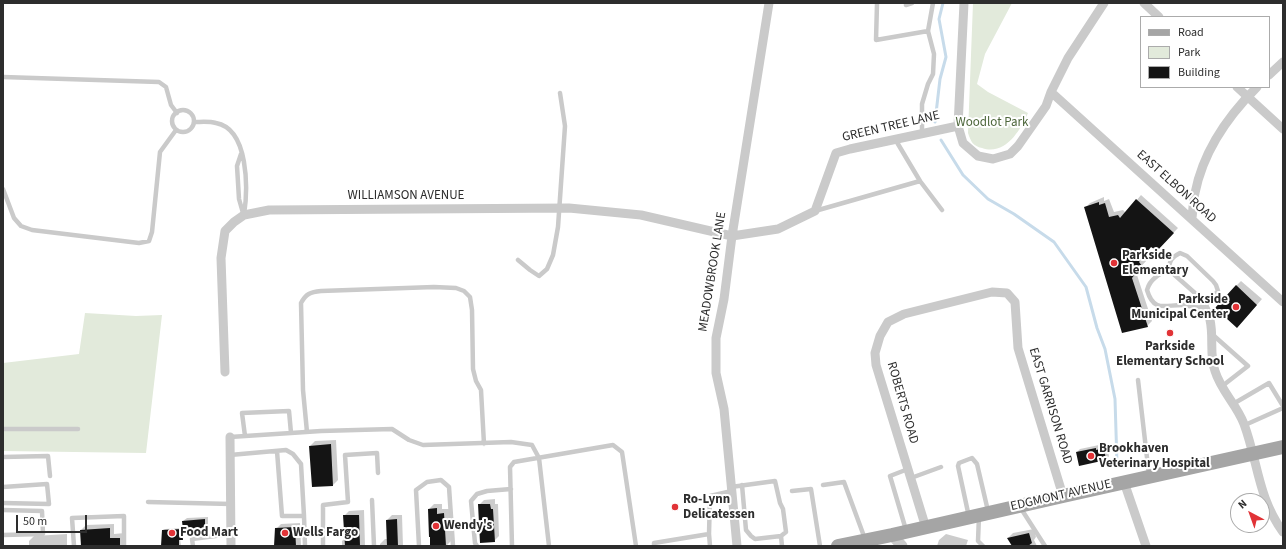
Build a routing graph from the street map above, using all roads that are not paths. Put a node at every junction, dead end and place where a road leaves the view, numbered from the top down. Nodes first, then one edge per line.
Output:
1 (769, 3) edge
2 (912, 3) edge
3 (933, 3) edge
4 (964, 3) edge
5 (1104, 3) edge
6 (1144, 3) edge
7 (877, 4) dead end
8 (906, 4) dead end
9 (1158, 16) edge
10 (928, 31) junction
11 (1283, 62) edge
12 (1270, 74) edge
13 (3, 77) edge
14 (1238, 88) edge
15 (1256, 88) edge
16 (1051, 92) junction
17 (560, 93) dead end
18 (1247, 97) junction
19 (177, 113) junction
20 (194, 122) junction
21 (958, 126) junction
22 (1283, 129) edge
23 (176, 130) junction
24 (922, 133) junction
25 (895, 139) junction
26 (241, 154) junction
27 (920, 181) junction
28 (3, 189) edge
29 (559, 208) junction
30 (942, 210) dead end
31 (815, 211) junction
32 (244, 215) junction
33 (1192, 218) junction
34 (732, 236) junction
35 (518, 260) dead end
36 (1169, 270) junction
37 (992, 292) joint
38 (1283, 302) edge
39 (1204, 306) junction
40 (1212, 334) junction
41 (225, 372) dead end
42 (1138, 380) dead end
43 (1221, 387) junction
44 (1233, 404) junction
45 (1283, 407) edge
46 (1245, 425) junction
47 (3, 429) edge
48 (78, 429) dead end
49 (307, 432) junction
50 (290, 433) junction
51 (245, 436) junction
52 (230, 437) joint
53 (484, 444) junction
54 (1283, 447) edge
55 (277, 451) junction
56 (1253, 454) junction
57 (230, 455) junction
58 (3, 457) edge
59 (539, 458) junction
60 (941, 467) dead end
61 (378, 473) dead end
62 (910, 474) junction
63 (50, 476) dead end
64 (1150, 477) junction
65 (1124, 482) junction
66 (823, 485) dead end
67 (742, 486) junction
68 (3, 487) edge
69 (510, 489) junction
70 (732, 489) junction
71 (792, 491) dead end
72 (1063, 496) junction
73 (372, 500) dead end
74 (148, 502) dead end
75 (3, 504) edge
76 (231, 504) junction
77 (1019, 506) junction
78 (3, 510) edge
79 (979, 515) junction
80 (304, 516) junction
81 (926, 528) junction
82 (907, 532) junction
83 (1283, 532) edge
84 (231, 534) junction
85 (709, 534) junction
86 (3, 535) edge
87 (892, 535) junction
88 (781, 536) junction
89 (866, 540) junction
90 (977, 543) edge
91 (74, 546) edge
92 (124, 546) edge
93 (193, 546) edge
94 (231, 546) edge
95 (305, 546) edge
96 (323, 546) edge
97 (374, 546) edge
98 (420, 546) edge
99 (453, 546) edge
100 (477, 546) edge
101 (512, 546) edge
102 (549, 546) edge
103 (636, 546) edge
104 (654, 546) edge
105 (710, 546) edge
106 (736, 546) edge
107 (782, 546) edge
108 (820, 546) edge
109 (838, 546) edge
110 (902, 546) edge
111 (983, 546) edge
112 (1045, 546) edge
113 (1146, 546) edge

1 - 34 street, MEADOWBROOK LANE
2 - 8 lane
3 - 10 lane
4 - 21 street
5 - 16 street
6 - 9 street
7 - 10 lane
10 - 24 lane
11 - 12 street
13 - 19 lane
14 - 18 street
15 - 18 street
16 - 21 street
16 - 33 street, EAST ELBON ROAD
17 - 29 lane
18 - 22 street
18 - 33 street
19 - 20 lane
19 - 23 lane
20 - 23 lane
20 - 26 lane
21 - 24 street, GREEN TREE LANE
23 - 28 lane
24 - 25 street, GREEN TREE LANE
25 - 27 lane
25 - 31 street, GREEN TREE LANE
26 - 32 lane
26 - 32 lane
27 - 30 lane
27 - 31 lane
29 - 32 street, WILLIAMSON AVENUE
29 - 34 street, WILLIAMSON AVENUE
29 - 35 lane
31 - 34 street
32 - 41 street, WILLIAMSON AVENUE
33 - 38 street, EAST ELBON ROAD
34 - 70 street, MEADOWBROOK LANE
36 - 39 lane
36 - 39 lane
36 - 39 lane
37 - 62 street, ROBERTS ROAD
37 - 72 street, EAST GARRISON ROAD
39 - 40 street
40 - 43 street
40 - 43 lane
42 - 64 lane
43 - 44 street
44 - 45 lane
44 - 46 street
45 - 46 lane
46 - 56 street
47 - 48 lane
49 - 50 lane
49 - 53 lane
49 - 53 lane
50 - 51 lane
50 - 51 lane
51 - 52 lane
52 - 57 street
53 - 59 lane
54 - 56 main road, EDGMONT AVENUE
55 - 57 lane
55 - 80 lane
55 - 80 lane
56 - 64 main road, EDGMONT AVENUE
56 - 83 street
57 - 76 street
58 - 63 lane
59 - 69 lane
59 - 102 lane
59 - 103 lane
60 - 62 lane
61 - 96 lane
62 - 81 street, ROBERTS ROAD
62 - 82 lane
64 - 65 main road, EDGMONT AVENUE
65 - 72 main road, EDGMONT AVENUE
65 - 113 street
66 - 89 lane
67 - 70 lane
67 - 88 lane
67 - 88 lane
68 - 75 lane
69 - 100 lane
69 - 101 lane
70 - 85 lane
70 - 106 street, MEADOWBROOK LANE
71 - 108 lane
72 - 77 main road, EDGMONT AVENUE
73 - 97 lane
74 - 76 lane
76 - 84 street
77 - 79 main road, EDGMONT AVENUE
77 - 112 lane
78 - 86 lane
79 - 79 lane
79 - 81 main road, EDGMONT AVENUE
79 - 90 lane
80 - 95 lane
81 - 82 main road, EDGMONT AVENUE
82 - 87 main road, EDGMONT AVENUE
84 - 93 lane
84 - 94 street
85 - 104 lane
85 - 105 lane
87 - 89 main road, EDGMONT AVENUE
87 - 110 street
88 - 107 lane
89 - 109 main road, EDGMONT AVENUE
90 - 111 lane
91 - 92 lane
98 - 99 lane

